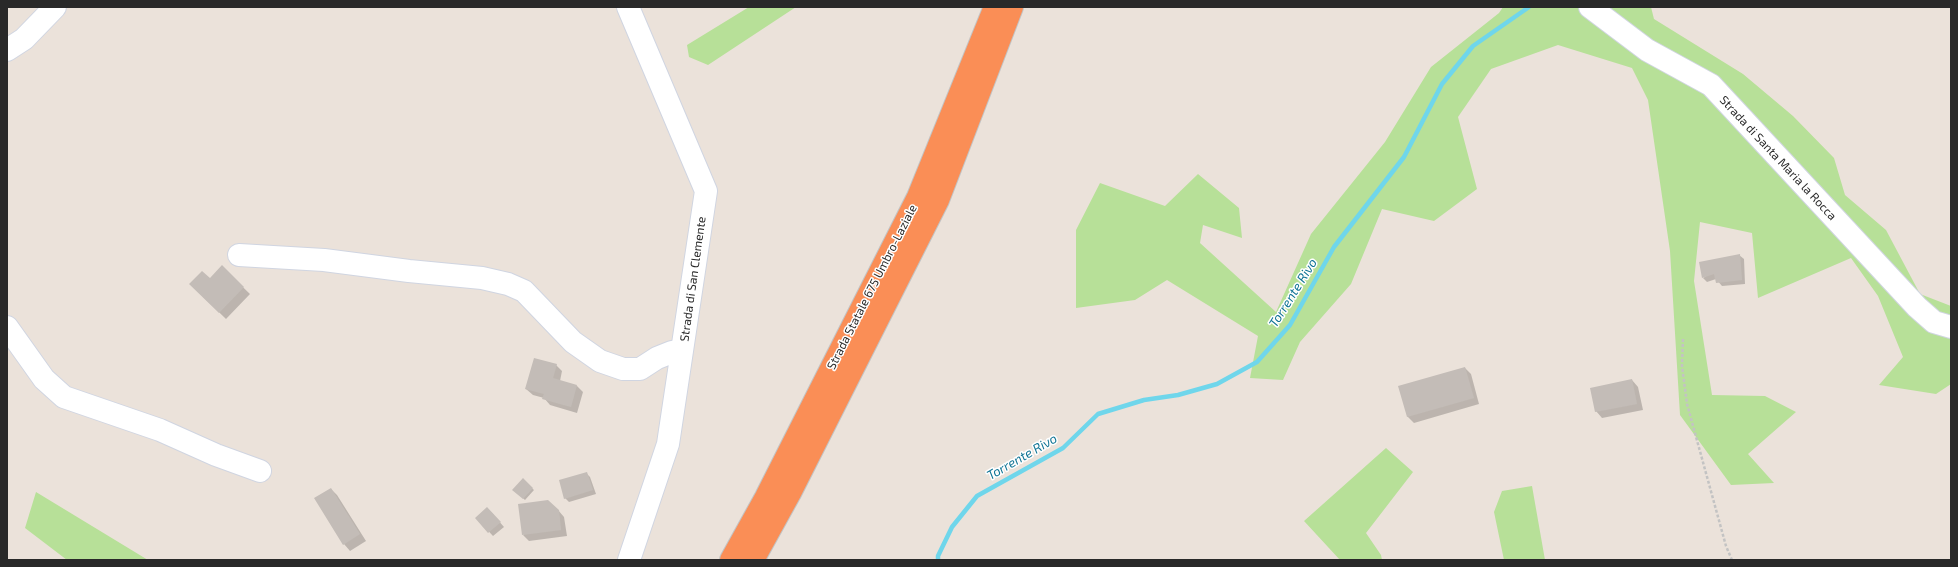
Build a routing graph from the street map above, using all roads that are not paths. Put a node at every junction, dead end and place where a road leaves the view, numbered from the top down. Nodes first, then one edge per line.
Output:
1 (55, 7) edge
2 (628, 7) edge
3 (995, 7) edge
4 (1012, 7) edge
5 (1590, 7) edge
6 (7, 50) edge
7 (239, 255) dead end
8 (7, 327) edge
9 (1951, 327) edge
10 (682, 350) junction
11 (260, 470) dead end
12 (629, 560) edge
13 (731, 560) edge
14 (754, 560) edge

1 - 6 street
2 - 10 street, Strada di San Clemente
3 - 13 highway, Strada Statale 675 Umbro-Laziale
4 - 14 highway, Strada Statale 675 Umbro-Laziale
5 - 9 street, Strada di Santa Maria la Rocca
7 - 10 street
8 - 11 street
10 - 12 street, Strada di San Clemente

